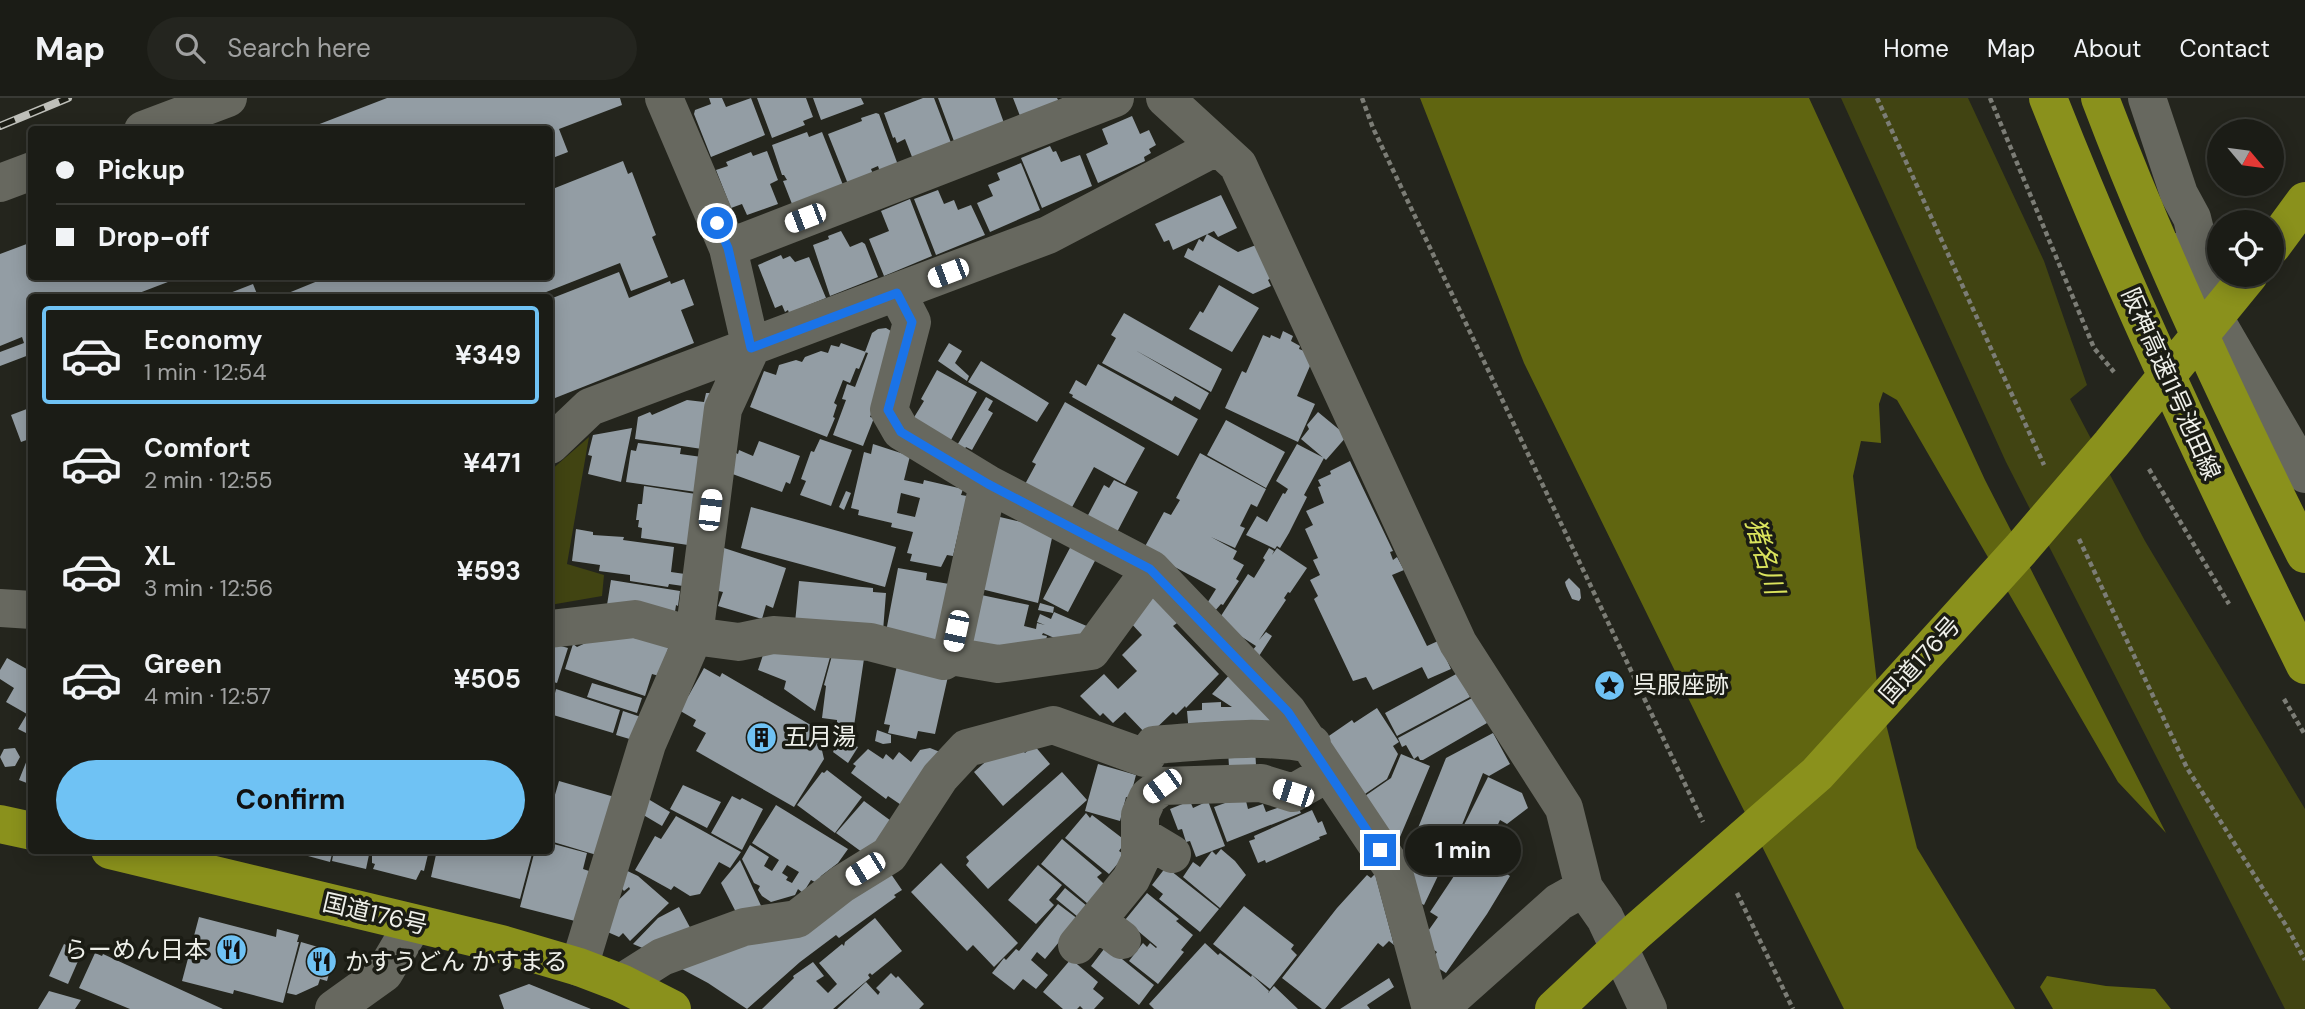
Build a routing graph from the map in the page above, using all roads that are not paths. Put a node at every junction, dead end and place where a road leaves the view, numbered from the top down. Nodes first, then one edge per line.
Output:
1 (228, 98) edge
2 (664, 98) edge
3 (1115, 98) edge
4 (1165, 98) edge
5 (2048, 98) edge
6 (2100, 98) edge
7 (2111, 98) edge
8 (2147, 98) edge
9 (154, 126) edge
10 (1216, 147) junction
11 (28, 172) edge
12 (0, 183) edge
13 (2305, 201) edge
14 (2284, 230) edge
15 (728, 248) junction
16 (2240, 287) edge
17 (897, 293) junction
18 (2216, 317) junction
19 (751, 348) junction
20 (553, 442) edge
21 (2305, 474) edge
22 (988, 484) junction
23 (2305, 554) edge
24 (1150, 569) junction
25 (0, 608) edge
26 (28, 610) edge
27 (553, 629) edge
28 (694, 636) junction
29 (951, 656) junction
30 (2305, 665) edge
31 (1320, 759) junction
32 (0, 824) edge
33 (28, 830) edge
34 (126, 854) edge
35 (1584, 888) junction
36 (413, 924) junction
37 (1099, 935) dead end
38 (1628, 940) junction
39 (579, 967) junction
40 (621, 983) junction
41 (334, 1009) edge
42 (671, 1009) edge
43 (1431, 1009) edge
44 (1439, 1009) edge
45 (1555, 1009) edge
46 (1648, 1009) edge

1 - 9 street
2 - 15 street
3 - 15 street
4 - 10 street
5 - 30 highway, 阪神高速11号池田線
6 - 23 highway, 阪神高速11号池田線
7 - 18 street
8 - 18 street
10 - 17 street
10 - 35 street
11 - 12 street
13 - 14 highway
15 - 19 street
16 - 18 highway, 国道176号
17 - 19 street
17 - 22 street
18 - 21 street
18 - 38 highway, 国道176号
19 - 20 street
19 - 28 street
22 - 24 street
22 - 29 street
24 - 29 street
24 - 31 street
25 - 26 street
27 - 28 street
28 - 29 street
28 - 39 street
31 - 37 street
31 - 40 street
31 - 43 street
32 - 33 highway
34 - 36 highway, 国道176号
35 - 38 street
35 - 44 street
36 - 39 highway, 国道176号
36 - 41 street
38 - 45 highway, 国道176号
38 - 46 street
39 - 40 highway, 国道176号
40 - 42 highway, 国道176号

